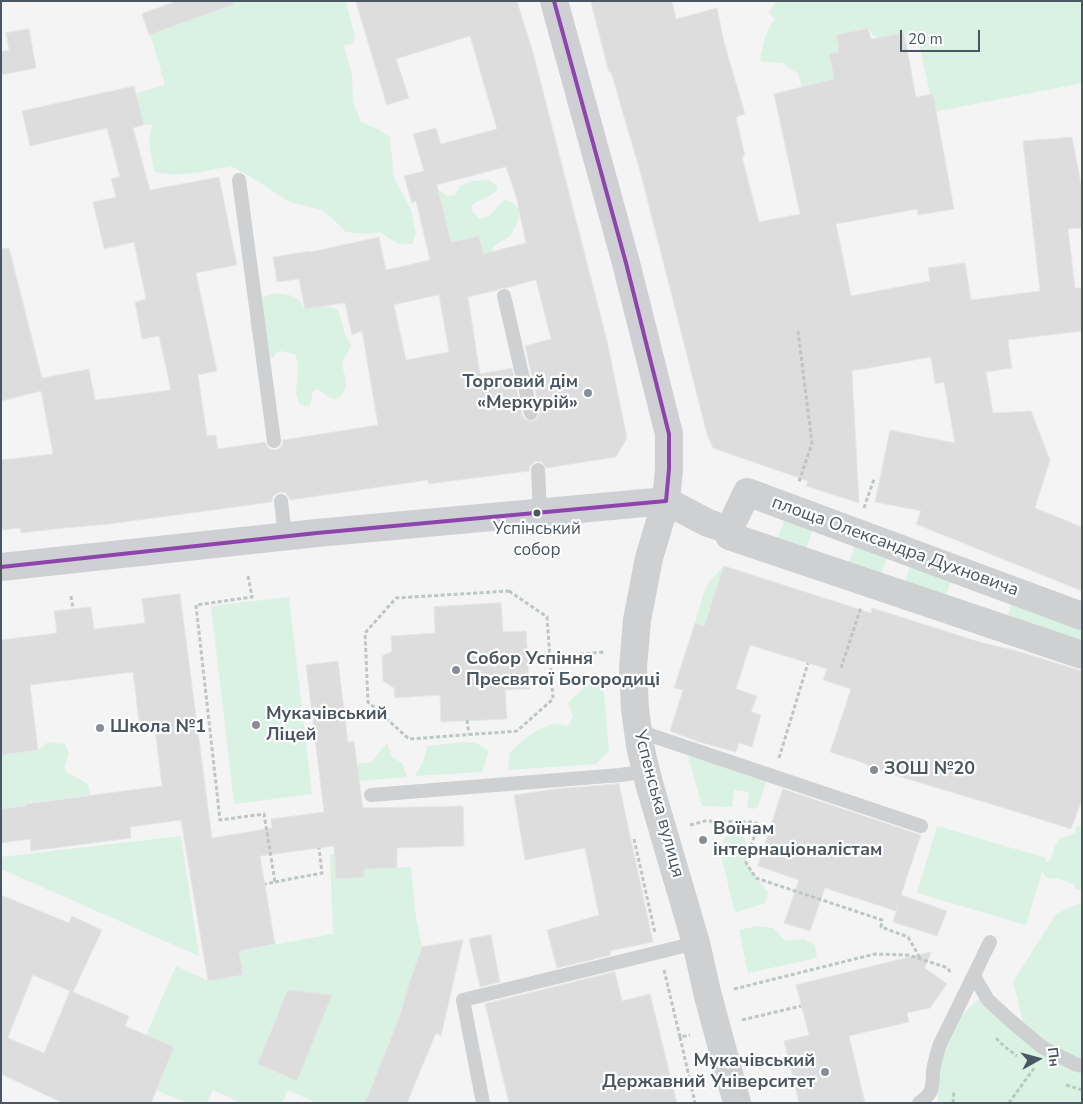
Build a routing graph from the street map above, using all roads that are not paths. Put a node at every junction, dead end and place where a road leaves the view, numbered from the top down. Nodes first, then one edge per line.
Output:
1 (554, 1) edge
2 (239, 180) dead end
3 (504, 296) dead end
4 (531, 413) dead end
5 (274, 441) dead end
6 (538, 470) dead end
7 (281, 501) dead end
8 (666, 501) junction
9 (540, 512) junction
10 (729, 530) junction
11 (285, 537) junction
12 (1, 567) edge
13 (1082, 616) edge
14 (1082, 655) edge
15 (638, 732) junction
16 (649, 780) junction
17 (371, 795) dead end
18 (921, 826) dead end
19 (990, 942) dead end
20 (696, 943) junction
21 (974, 976) junction
22 (1082, 1066) edge
23 (483, 1103) edge
24 (737, 1103) edge
25 (918, 1103) edge

1 - 8 street
2 - 5 lane
3 - 4 lane
6 - 9 lane
7 - 11 lane
8 - 9 street
8 - 10 street
8 - 15 street, Успенська вулиця
9 - 11 street
10 - 13 street, площа Олександра Духновича
10 - 14 street
11 - 12 street
15 - 16 street, Успенська вулиця
15 - 18 lane
16 - 17 lane
16 - 20 street, Успенська вулиця
19 - 21 lane
20 - 23 lane
20 - 24 street, Успенська вулиця
21 - 22 lane
21 - 25 lane

